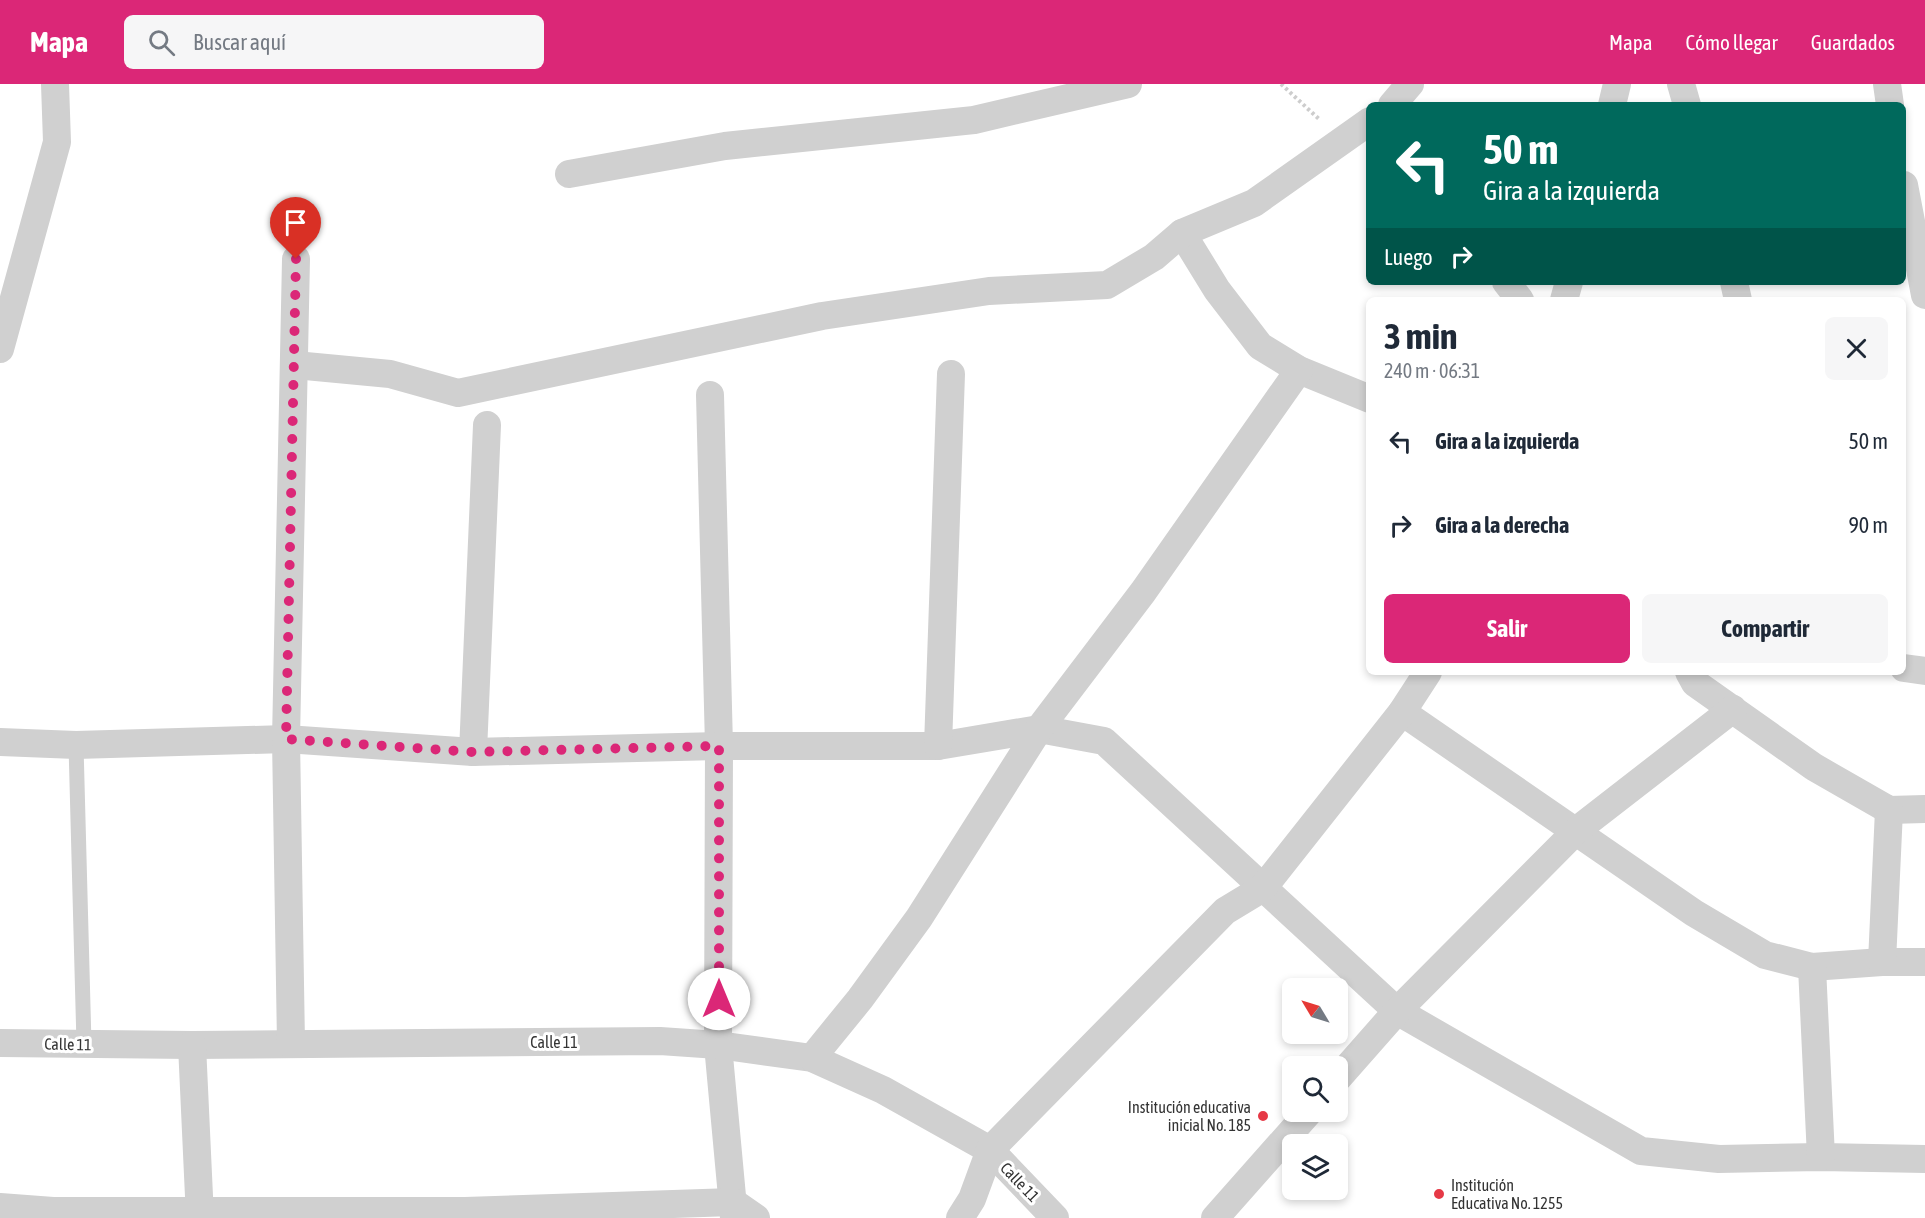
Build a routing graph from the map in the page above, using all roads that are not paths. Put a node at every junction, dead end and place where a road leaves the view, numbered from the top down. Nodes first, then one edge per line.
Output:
1 (55, 84) edge
2 (1128, 84) edge
3 (1410, 84) edge
4 (1617, 84) edge
5 (1681, 84) edge
6 (1887, 84) edge
7 (1395, 102) edge
8 (1613, 102) edge
9 (1686, 102) edge
10 (1890, 102) edge
11 (1366, 124) edge
12 (569, 174) dead end
13 (1906, 195) edge
14 (1182, 233) junction
15 (296, 259) dead end
16 (1508, 285) edge
17 (1925, 295) edge
18 (1518, 297) edge
19 (0, 349) edge
20 (295, 365) junction
21 (1299, 370) junction
22 (951, 374) dead end
23 (710, 395) dead end
24 (1366, 397) edge
25 (487, 425) dead end
26 (1906, 668) edge
27 (1925, 671) edge
28 (1426, 675) edge
29 (1691, 675) edge
30 (1733, 709) junction
31 (1402, 712) junction
32 (1039, 729) junction
33 (286, 739) junction
34 (0, 742) edge
35 (76, 745) junction
36 (719, 746) junction
37 (938, 746) junction
38 (473, 752) junction
39 (1925, 809) edge
40 (1889, 810) junction
41 (1577, 830) junction
42 (1263, 888) junction
43 (1882, 962) junction
44 (1925, 962) edge
45 (1812, 967) junction
46 (1397, 1011) junction
47 (0, 1043) edge
48 (84, 1044) junction
49 (192, 1044) junction
50 (291, 1044) junction
51 (718, 1045) junction
52 (812, 1058) junction
53 (1348, 1067) edge
54 (1300, 1122) edge
55 (990, 1150) junction
56 (1821, 1157) junction
57 (1925, 1160) edge
58 (0, 1207) edge
59 (741, 1213) edge
60 (53, 1214) edge
61 (200, 1214) edge
62 (466, 1215) edge
63 (960, 1218) edge
64 (1054, 1218) edge
65 (1215, 1218) edge

1 - 19 street
2 - 12 street
3 - 7 street
4 - 8 street
5 - 9 street
6 - 10 street
11 - 14 street
13 - 17 street
14 - 20 street
14 - 21 street
15 - 20 street
16 - 18 street
20 - 33 street
21 - 24 street
21 - 32 street
22 - 37 street
23 - 36 street
25 - 38 street
26 - 27 street
28 - 31 street
29 - 30 street
30 - 40 street
30 - 41 street
31 - 41 street
31 - 42 street
32 - 37 street
32 - 42 street
32 - 52 street
33 - 35 street
33 - 38 street
33 - 50 street
34 - 35 street
35 - 48 lane
36 - 37 street
36 - 38 street
36 - 51 street
39 - 40 street
40 - 43 street
41 - 45 street
41 - 46 street
42 - 46 street
42 - 55 street
43 - 44 street
43 - 45 street
45 - 56 street
46 - 53 street
46 - 56 street
47 - 48 street, Calle 11
48 - 49 street, Calle 11
49 - 50 street, Calle 11
49 - 61 street
50 - 51 street, Calle 11
51 - 52 street, Calle 11
51 - 59 street
52 - 55 street, Calle 11
54 - 65 street
55 - 63 street
55 - 64 street, Calle 11
56 - 57 street
58 - 60 street
59 - 62 street
60 - 61 street
61 - 62 street

